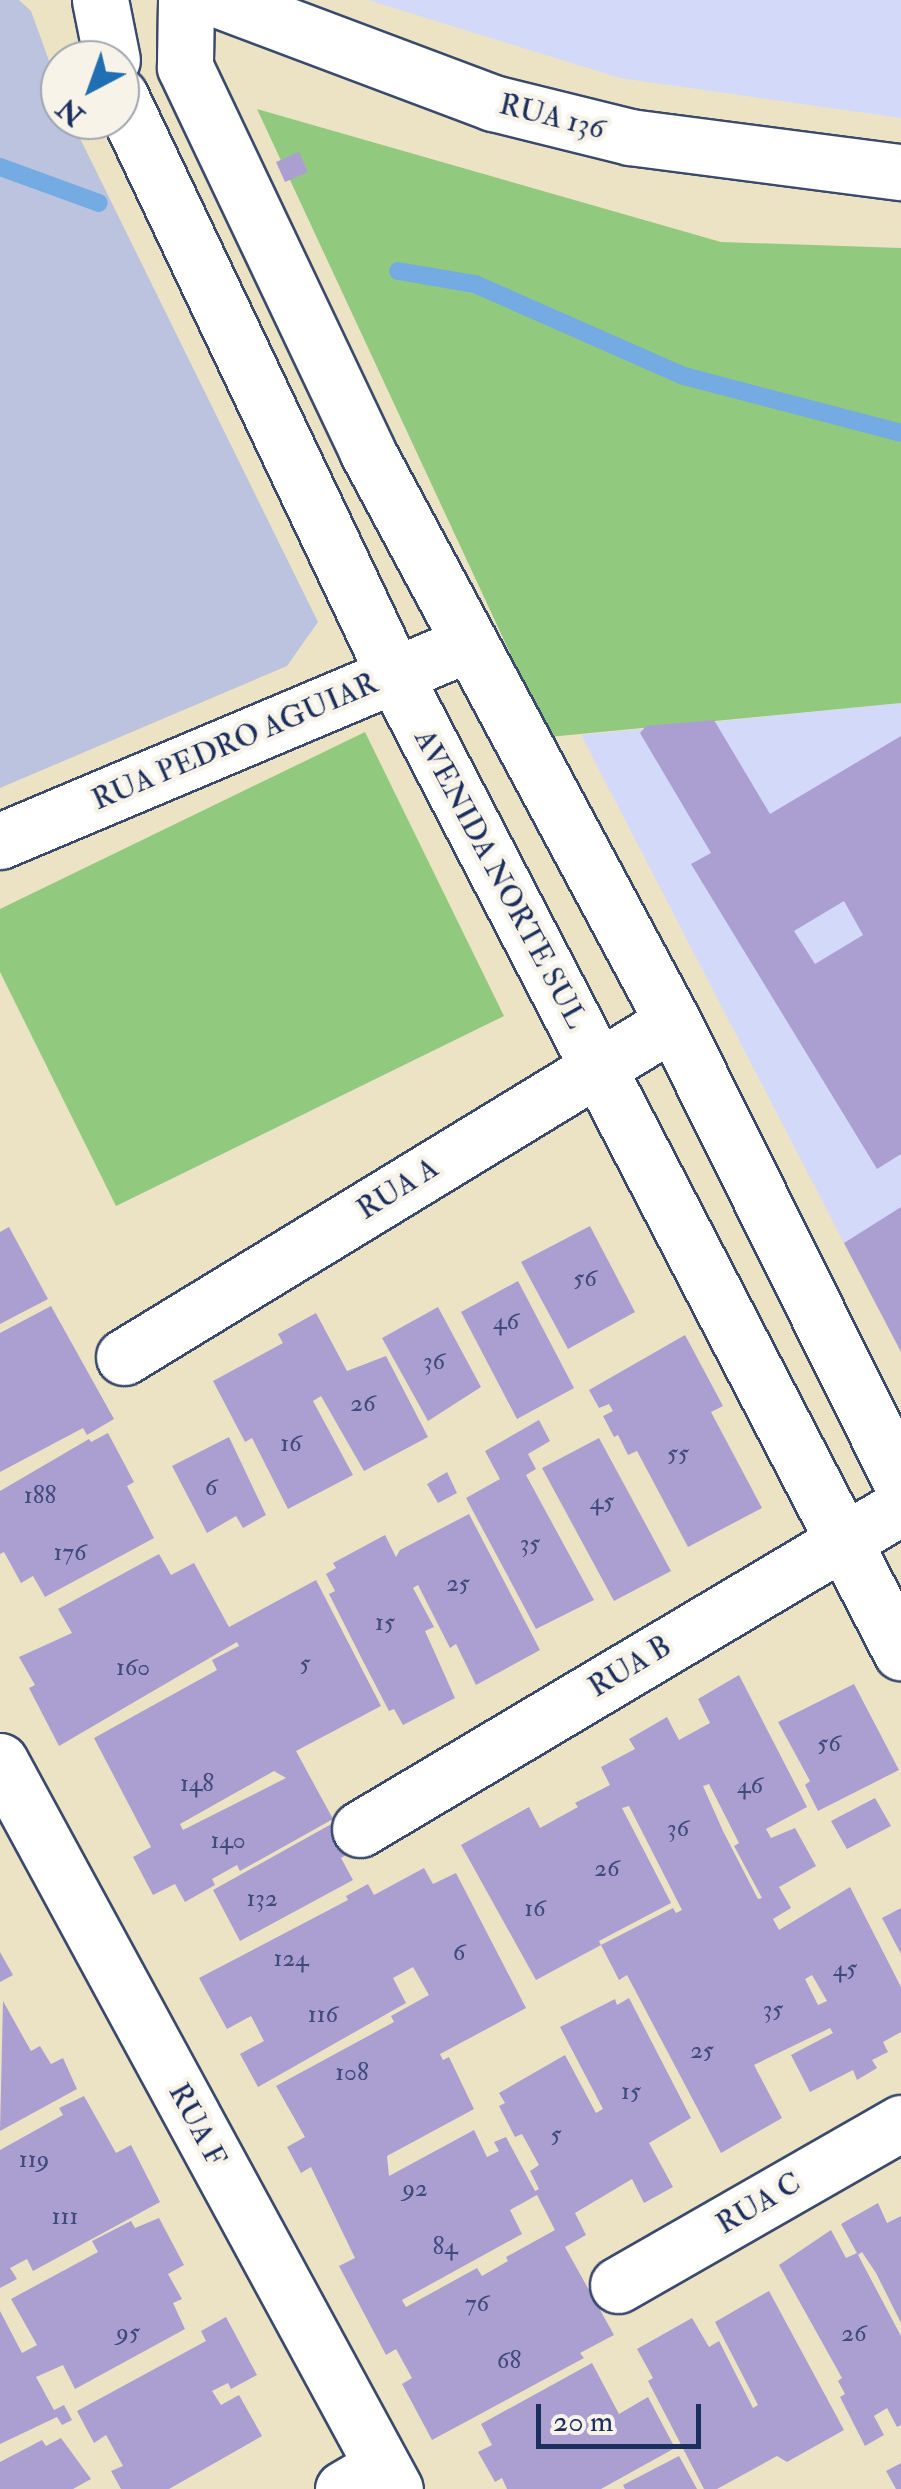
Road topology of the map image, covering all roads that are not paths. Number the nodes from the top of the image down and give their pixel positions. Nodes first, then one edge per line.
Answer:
1 (100, 0) edge
2 (186, 0) edge
3 (218, 0) edge
4 (108, 40) edge
5 (140, 138) edge
6 (901, 172) edge
7 (470, 643) junction
8 (394, 674) junction
9 (0, 841) edge
10 (673, 1022) junction
11 (598, 1066) junction
12 (124, 1357) dead end
13 (901, 1482) edge
14 (901, 1507) edge
15 (841, 1540) junction
16 (901, 1652) edge
17 (0, 1761) edge
18 (360, 1830) dead end
19 (901, 2124) edge
20 (618, 2284) dead end
21 (373, 2481) edge

1 - 4 street
2 - 7 street
3 - 6 street, RUA 136
5 - 8 street, AVENIDA NORTE SUL
7 - 8 street, RUA PEDRO AGUIAR
7 - 10 street
8 - 9 street, RUA PEDRO AGUIAR
8 - 11 street, AVENIDA NORTE SUL
10 - 11 street, RUA A
10 - 13 street
11 - 12 street, RUA A
11 - 15 street, AVENIDA NORTE SUL
14 - 15 street, RUA B
15 - 16 street, AVENIDA NORTE SUL
15 - 18 street, RUA B
17 - 21 street, RUA F
19 - 20 street, RUA C

